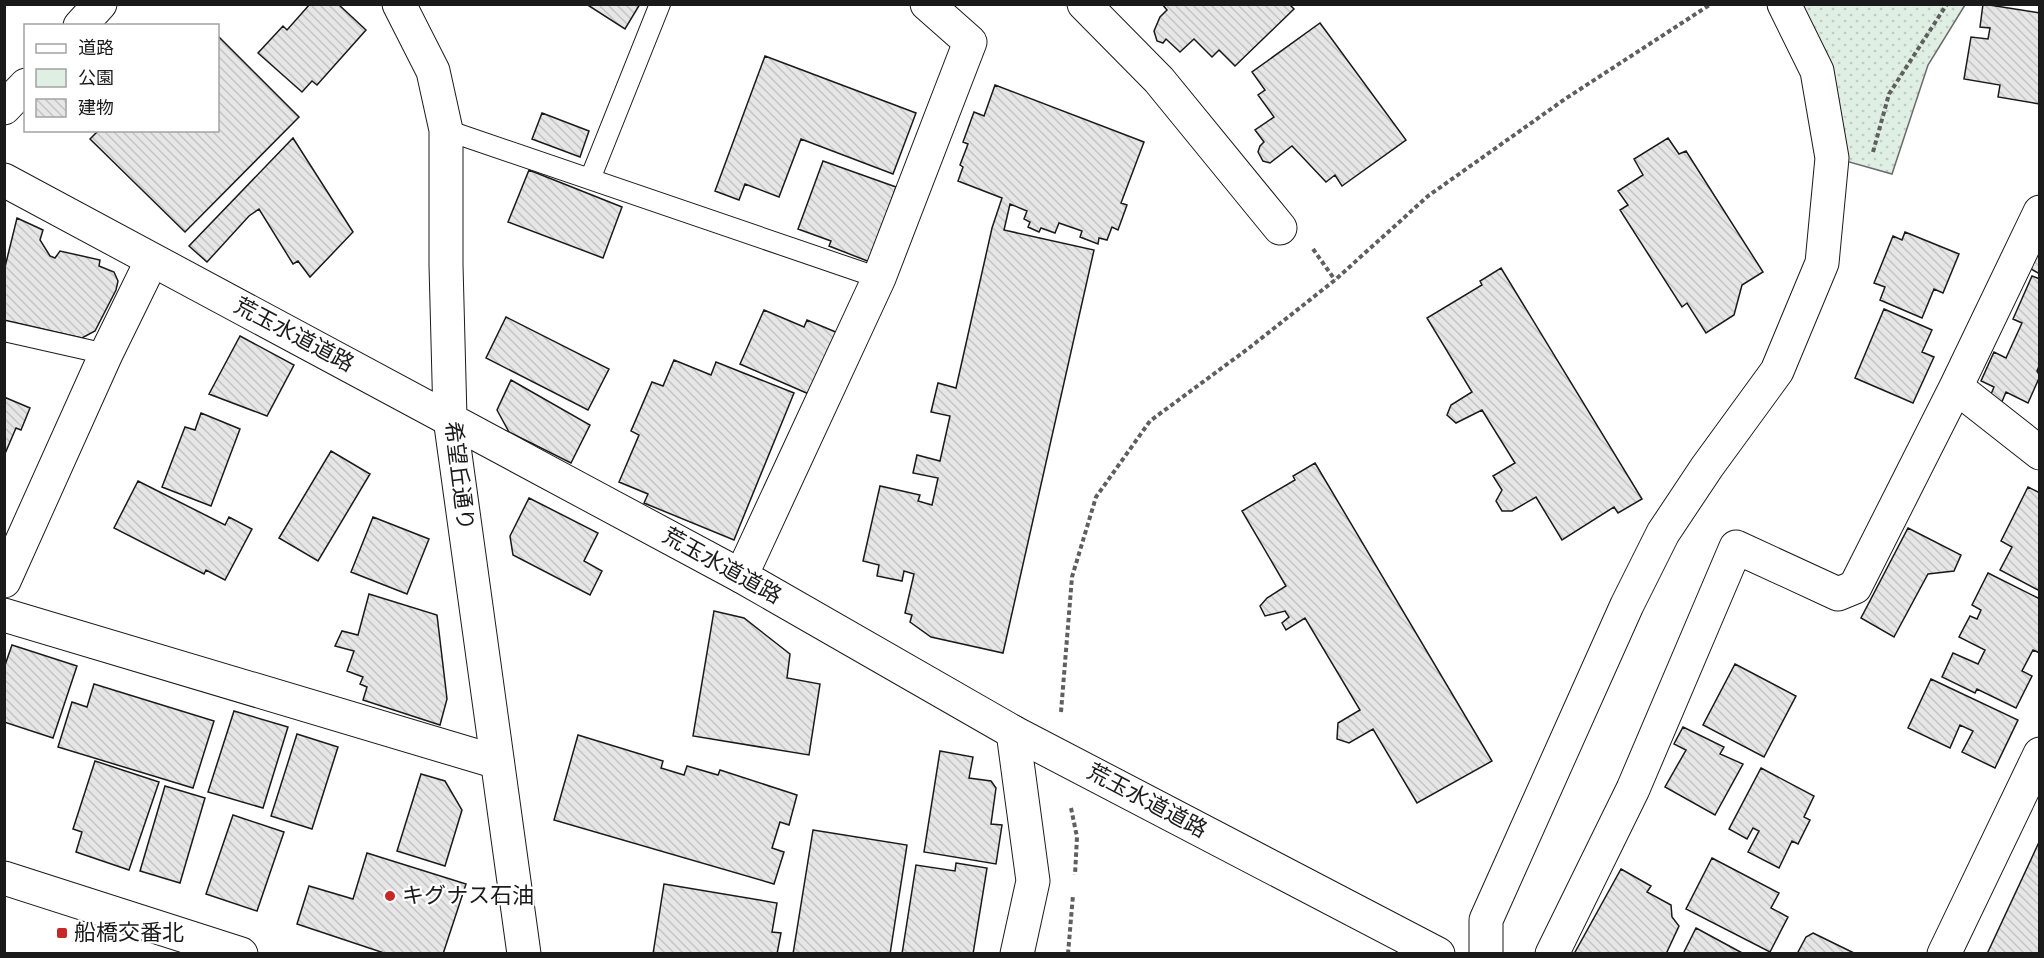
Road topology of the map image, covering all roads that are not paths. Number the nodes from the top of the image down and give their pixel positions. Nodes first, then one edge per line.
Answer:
1 (100, 4) edge
2 (399, 4) edge
3 (660, 4) edge
4 (927, 4) edge
5 (1084, 4) edge
6 (1784, 4) edge
7 (82, 24) edge
8 (24, 87) edge
9 (4, 108) edge
10 (446, 130) junction
11 (4, 180) edge
12 (590, 180) junction
13 (2040, 212) edge
14 (1280, 228) dead end
15 (152, 260) junction
16 (879, 278) junction
17 (4, 331) edge
18 (106, 354) junction
19 (1956, 387) junction
20 (450, 418) junction
21 (2040, 453) edge
22 (741, 576) junction
23 (4, 581) edge
24 (4, 615) edge
25 (1013, 732) junction
26 (2040, 754) edge
27 (497, 762) junction
28 (4, 878) edge
29 (241, 954) edge
30 (524, 954) edge
31 (1017, 954) edge
32 (1438, 954) edge
33 (1486, 954) edge
34 (1552, 954) edge
35 (1944, 954) edge

1 - 7 street
2 - 10 street, 希望丘通り
3 - 12 lane
4 - 16 street
5 - 14 street
6 - 33 street
8 - 9 street
10 - 12 lane
10 - 20 street, 希望丘通り
11 - 15 street, 荒玉水道道路
12 - 16 lane
13 - 19 street
15 - 18 street
15 - 20 street, 荒玉水道道路
16 - 22 street
17 - 18 lane
18 - 23 street
19 - 21 street
19 - 34 street
20 - 22 street, 荒玉水道道路
20 - 27 street, 希望丘通り
22 - 25 street, 荒玉水道道路
24 - 27 street
25 - 31 street
25 - 32 street, 荒玉水道道路
26 - 35 street
27 - 30 street, 希望丘通り
28 - 29 street

